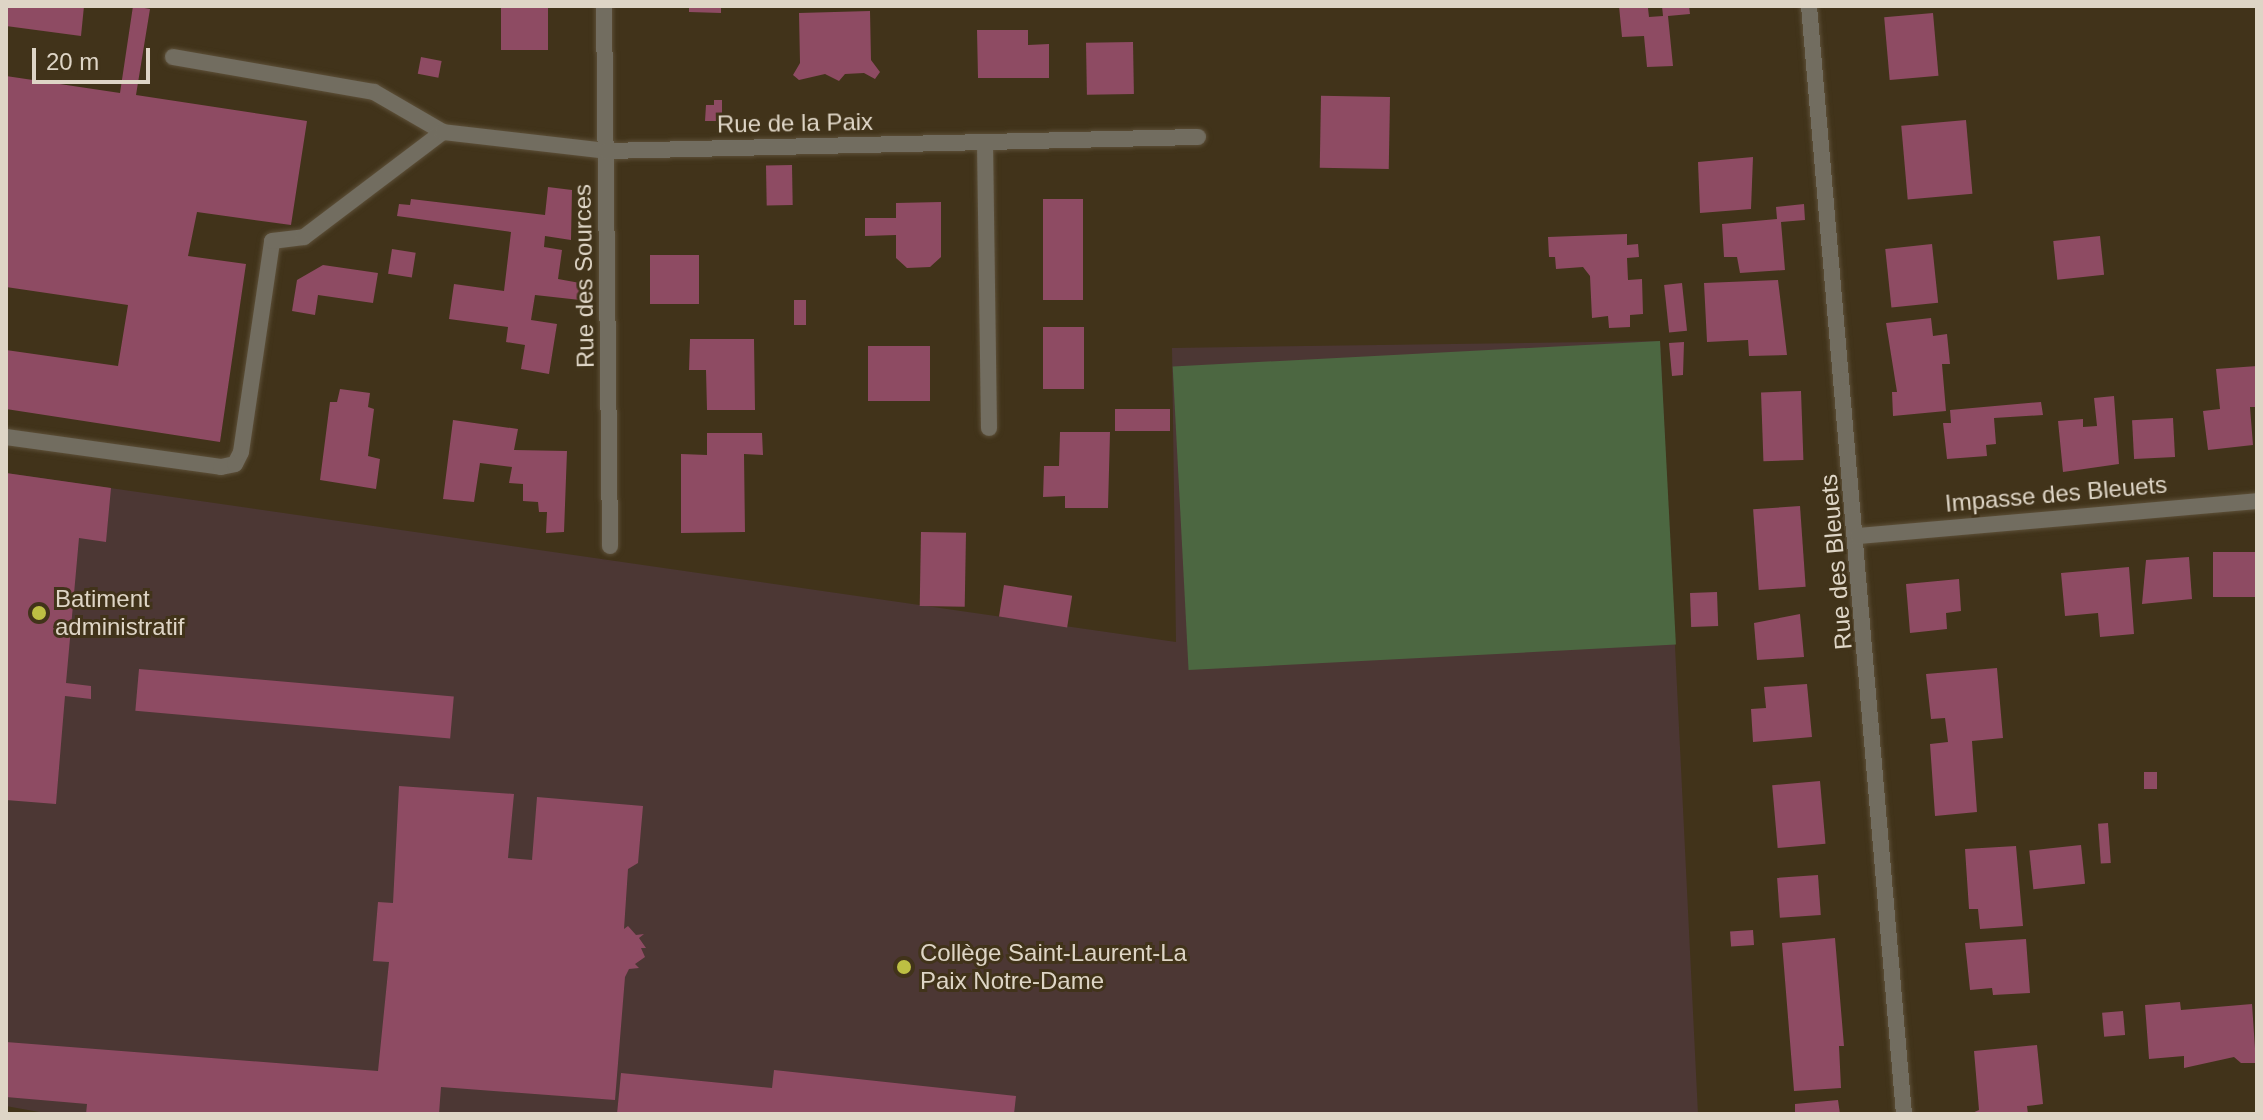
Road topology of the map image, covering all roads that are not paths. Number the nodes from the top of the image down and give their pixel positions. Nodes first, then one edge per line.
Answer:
1 (604, 6) edge
2 (1809, 6) edge
3 (173, 57) dead end
4 (443, 132) junction
5 (1198, 137) dead end
6 (985, 142) junction
7 (607, 151) junction
8 (989, 428) dead end
9 (6, 437) edge
10 (2257, 501) edge
11 (1858, 536) junction
12 (610, 546) dead end
13 (1904, 1114) edge

1 - 7 street, Rue des Sources
2 - 11 street, Rue des Bleuets
3 - 4 street
4 - 7 street, Rue de la Paix
4 - 9 street
5 - 6 street, Rue de la Paix
6 - 7 street, Rue de la Paix
6 - 8 street
7 - 12 street, Rue des Sources
10 - 11 street, Impasse des Bleuets
11 - 13 street, Rue des Bleuets

